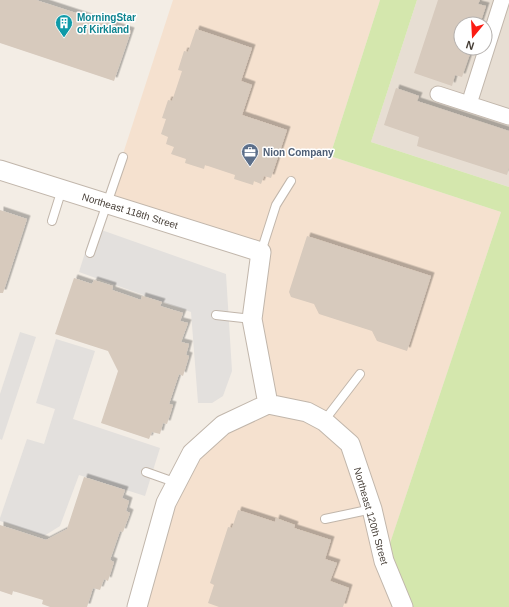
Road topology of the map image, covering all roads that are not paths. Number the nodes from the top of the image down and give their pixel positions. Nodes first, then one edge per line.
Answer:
1 (502, 0) edge
2 (438, 94) dead end
3 (469, 104) junction
4 (509, 117) edge
5 (123, 157) dead end
6 (0, 170) edge
7 (291, 181) dead end
8 (62, 189) junction
9 (107, 203) junction
10 (52, 221) dead end
11 (261, 252) junction
12 (90, 253) dead end
13 (216, 315) dead end
14 (252, 319) junction
15 (360, 374) dead end
16 (268, 404) junction
17 (324, 421) junction
18 (146, 472) dead end
19 (177, 483) junction
20 (372, 509) junction
21 (325, 519) dead end
22 (137, 607) edge
23 (403, 607) edge

1 - 3 street
2 - 3 street
3 - 4 street
5 - 9 lane
6 - 8 street, Northeast 118th Street
7 - 11 lane
8 - 9 street, Northeast 118th Street
8 - 10 lane
9 - 11 street, Northeast 118th Street
9 - 12 lane
11 - 14 street
13 - 14 lane
14 - 16 street
15 - 17 lane
16 - 17 street, Northeast 120th Street
16 - 19 street
17 - 20 street, Northeast 120th Street
18 - 19 lane
19 - 22 street
20 - 21 lane
20 - 23 street, Northeast 120th Street

